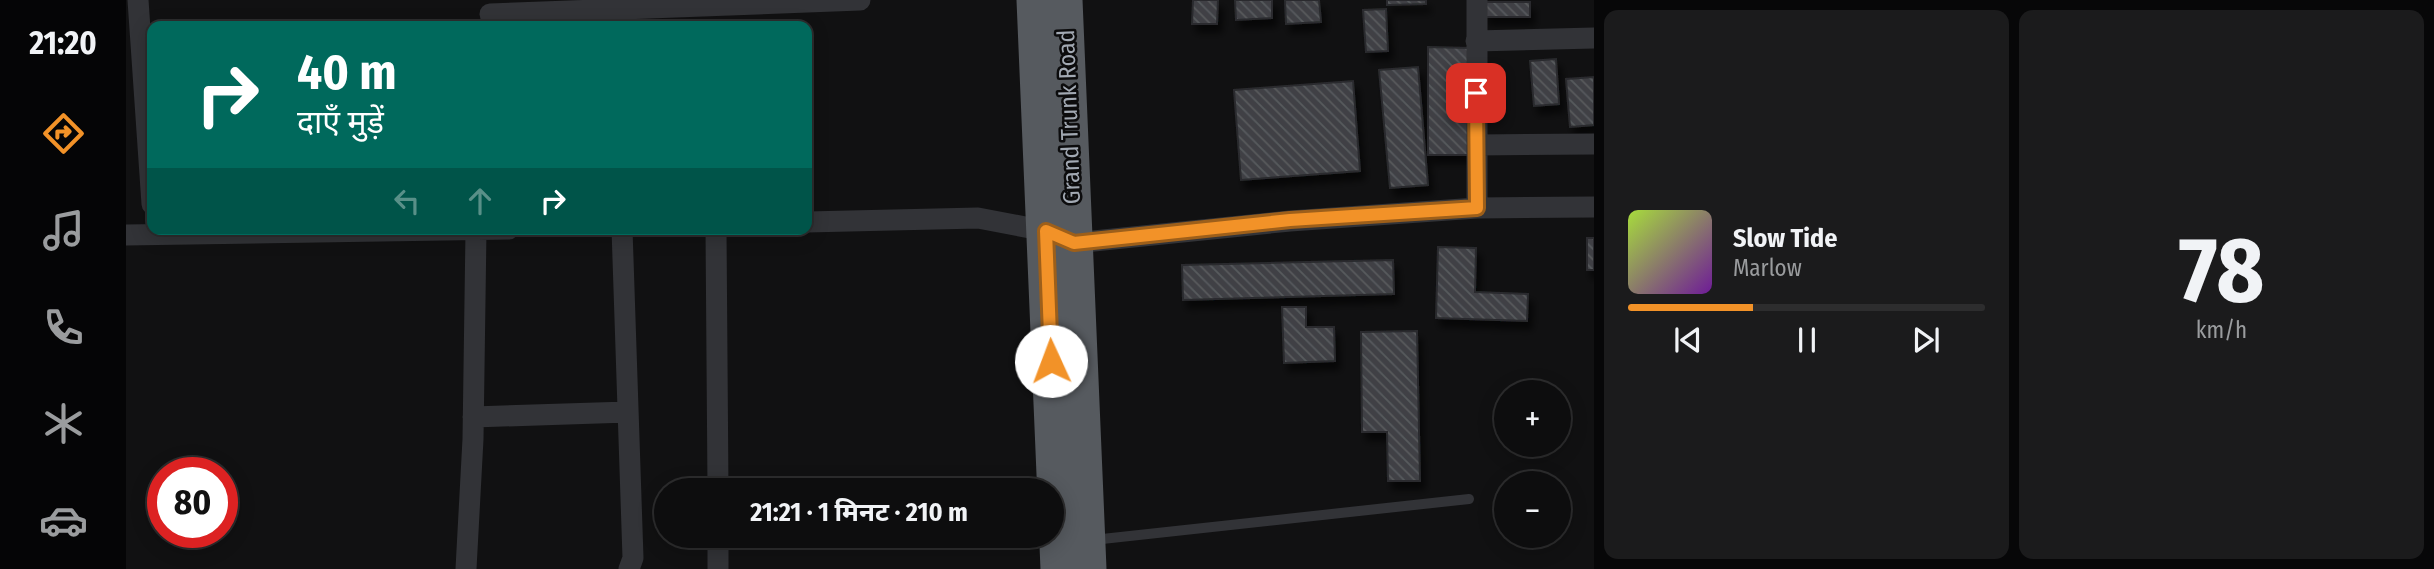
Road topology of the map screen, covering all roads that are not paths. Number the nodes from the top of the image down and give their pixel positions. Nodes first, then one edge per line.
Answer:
1 (138, 0) edge
2 (860, 0) edge
3 (1035, 0) edge
4 (1064, 0) edge
5 (1477, 0) edge
6 (490, 15) dead end
7 (133, 34) edge
8 (1594, 38) edge
9 (1476, 41) junction
10 (1594, 144) edge
11 (1477, 145) junction
12 (147, 159) edge
13 (1594, 207) edge
14 (1477, 208) junction
15 (812, 222) edge
16 (147, 233) edge
17 (126, 235) edge
18 (476, 235) edge
19 (622, 235) edge
20 (716, 235) edge
21 (1060, 237) junction
22 (628, 412) junction
23 (473, 417) junction
24 (718, 478) edge
25 (1469, 499) dead end
26 (718, 548) edge
27 (1088, 555) edge
28 (466, 569) edge
29 (629, 569) edge
30 (718, 569) edge
31 (1059, 569) edge

1 - 7 street
2 - 6 street
3 - 21 highway, Grand Trunk Road
4 - 21 highway, Grand Trunk Road
5 - 9 street
7 - 12 street
8 - 9 street
9 - 11 street
10 - 11 street
11 - 14 street
13 - 14 street
14 - 21 street
15 - 21 street
16 - 17 street
18 - 23 street
19 - 22 street
20 - 24 street
21 - 27 highway, Grand Trunk Road
21 - 31 highway, Grand Trunk Road
22 - 23 street
22 - 29 street
23 - 28 street
25 - 27 lane
26 - 30 street

